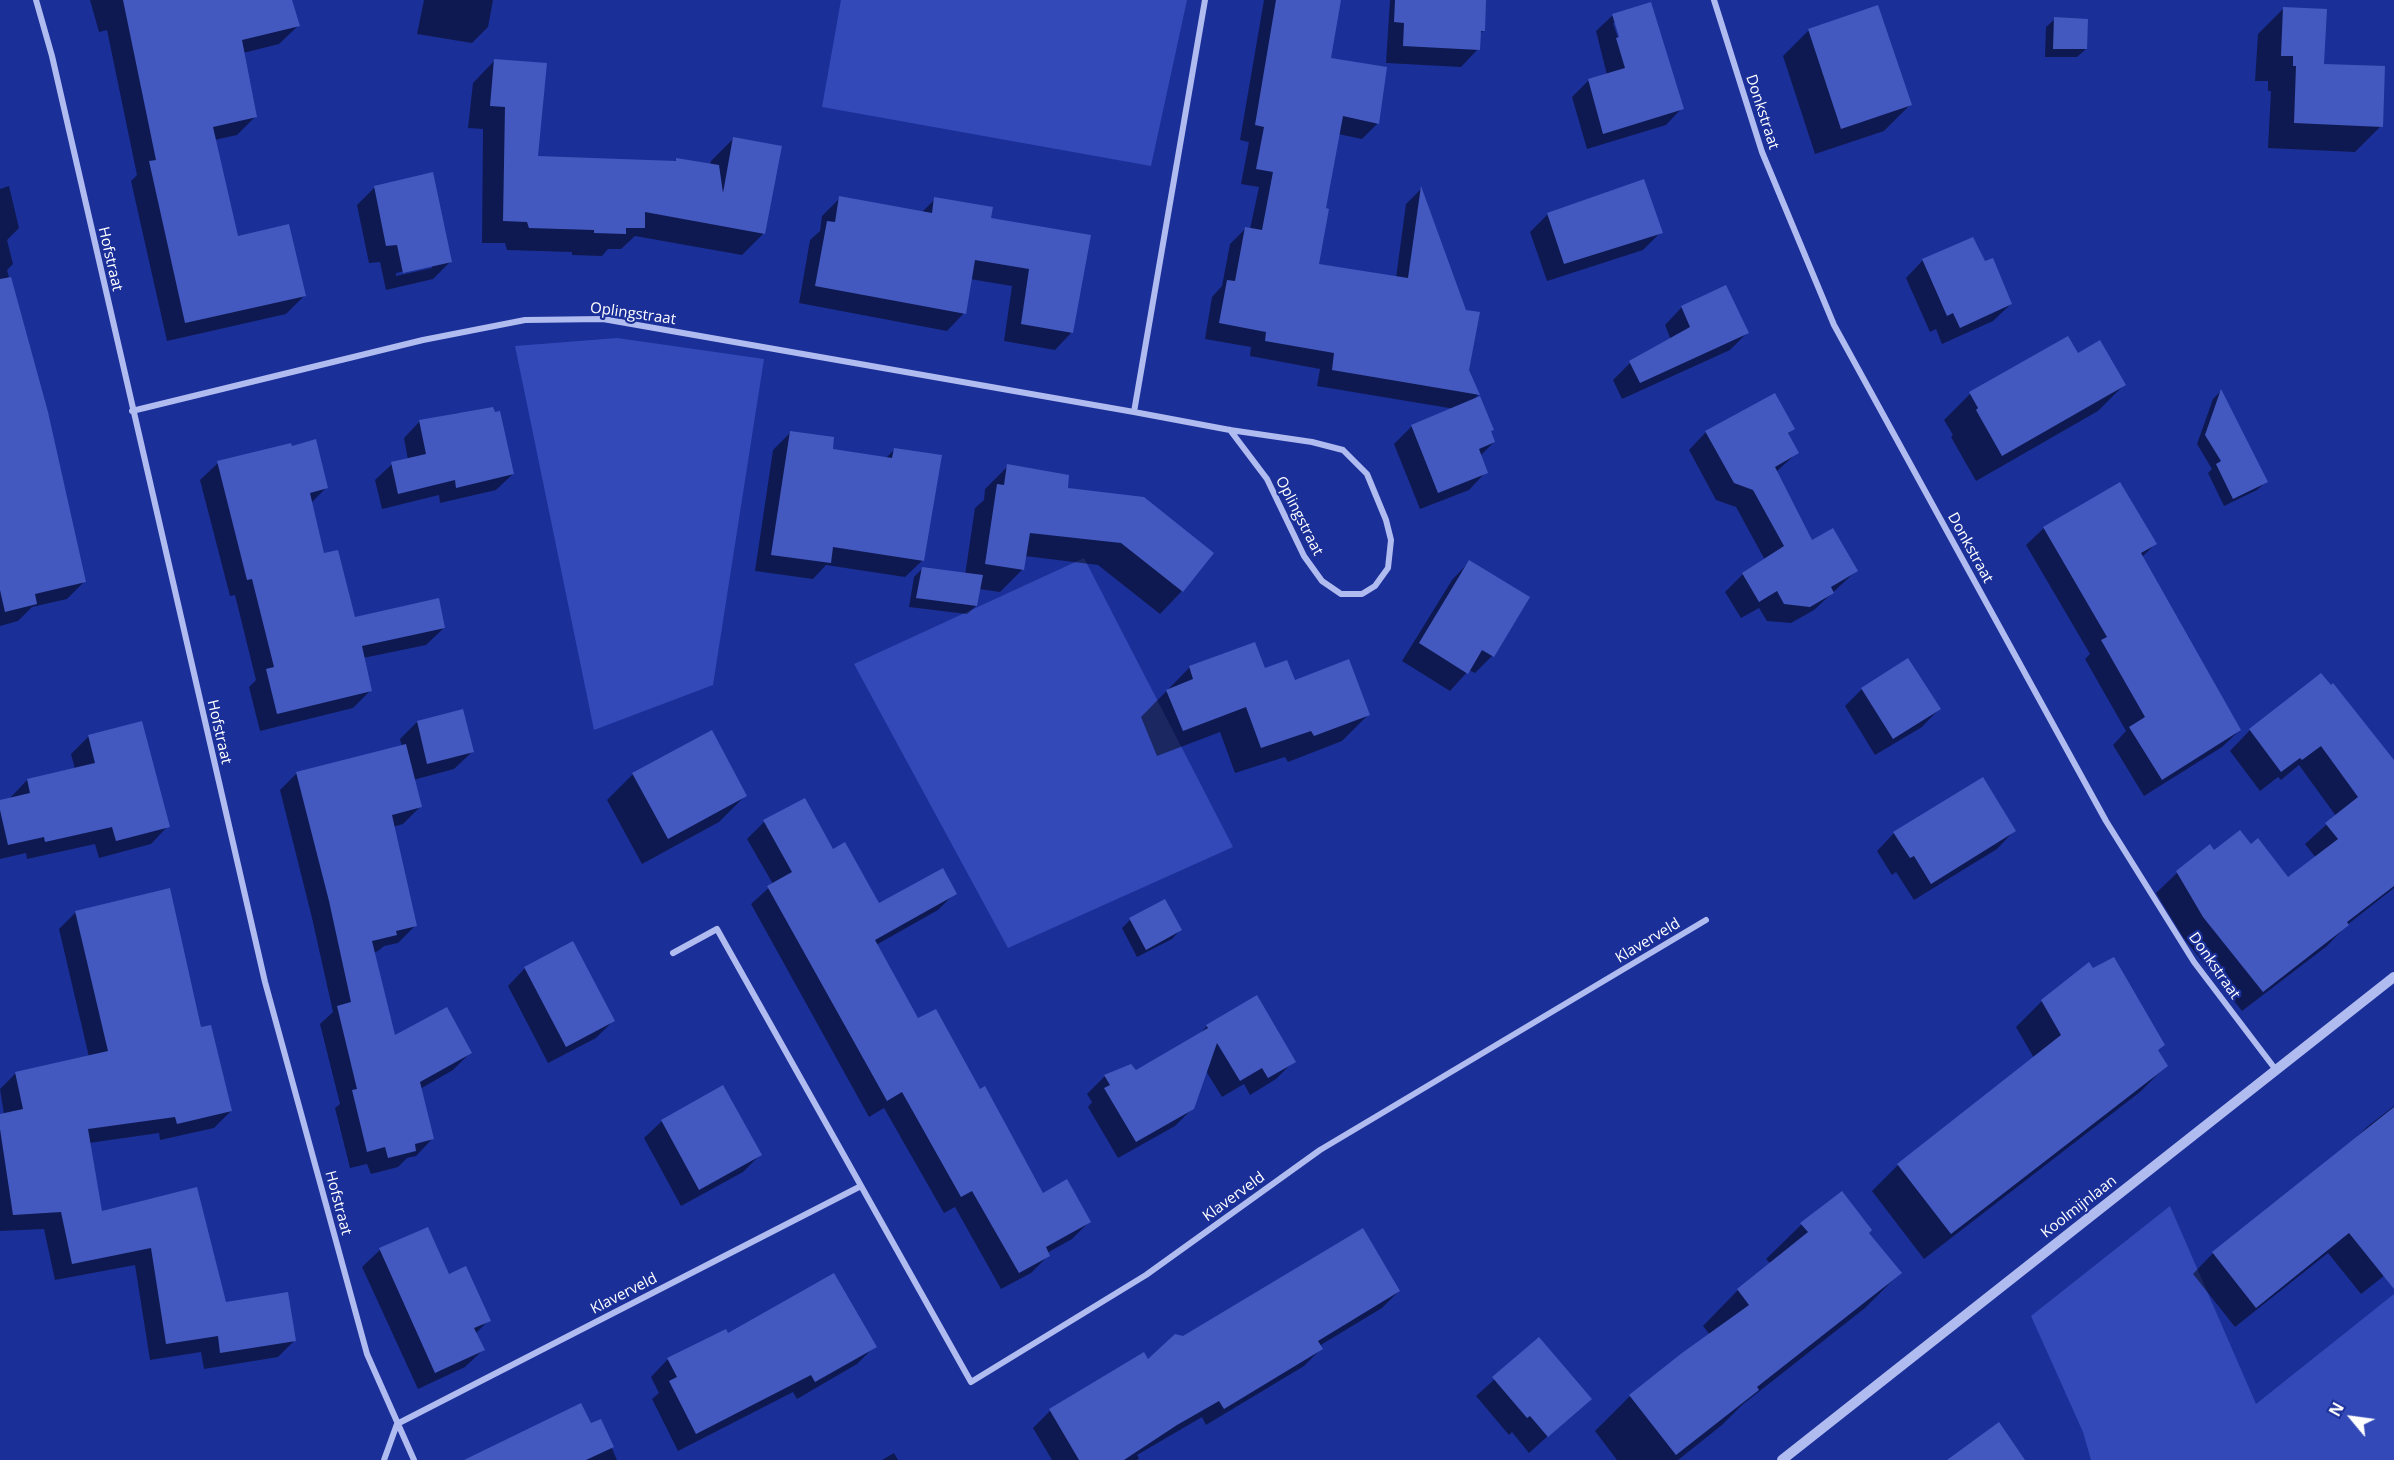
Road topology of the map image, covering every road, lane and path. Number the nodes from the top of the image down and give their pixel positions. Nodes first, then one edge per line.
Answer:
1 (36, 0) edge
2 (1205, 0) edge
3 (1714, 0) edge
4 (132, 411) junction
5 (1134, 412) junction
6 (1230, 430) junction
7 (1706, 920) dead end
8 (673, 953) dead end
9 (2394, 977) edge
10 (2276, 1070) junction
11 (861, 1186) junction
12 (397, 1424) junction
13 (384, 1460) edge
14 (414, 1460) edge
15 (1782, 1460) edge

1 - 4 street, Hofstraat
2 - 5 street
3 - 10 street, Donkstraat
4 - 5 street, Oplingstraat
4 - 12 street, Hofstraat
5 - 6 street, Oplingstraat
6 - 6 street, Oplingstraat
7 - 11 street, Klaverveld
8 - 11 street, Klaverveld
9 - 10 street, Koolmijnlaan
10 - 15 street, Koolmijnlaan
11 - 12 street, Klaverveld
12 - 13 street
12 - 14 street, Hofstraat

